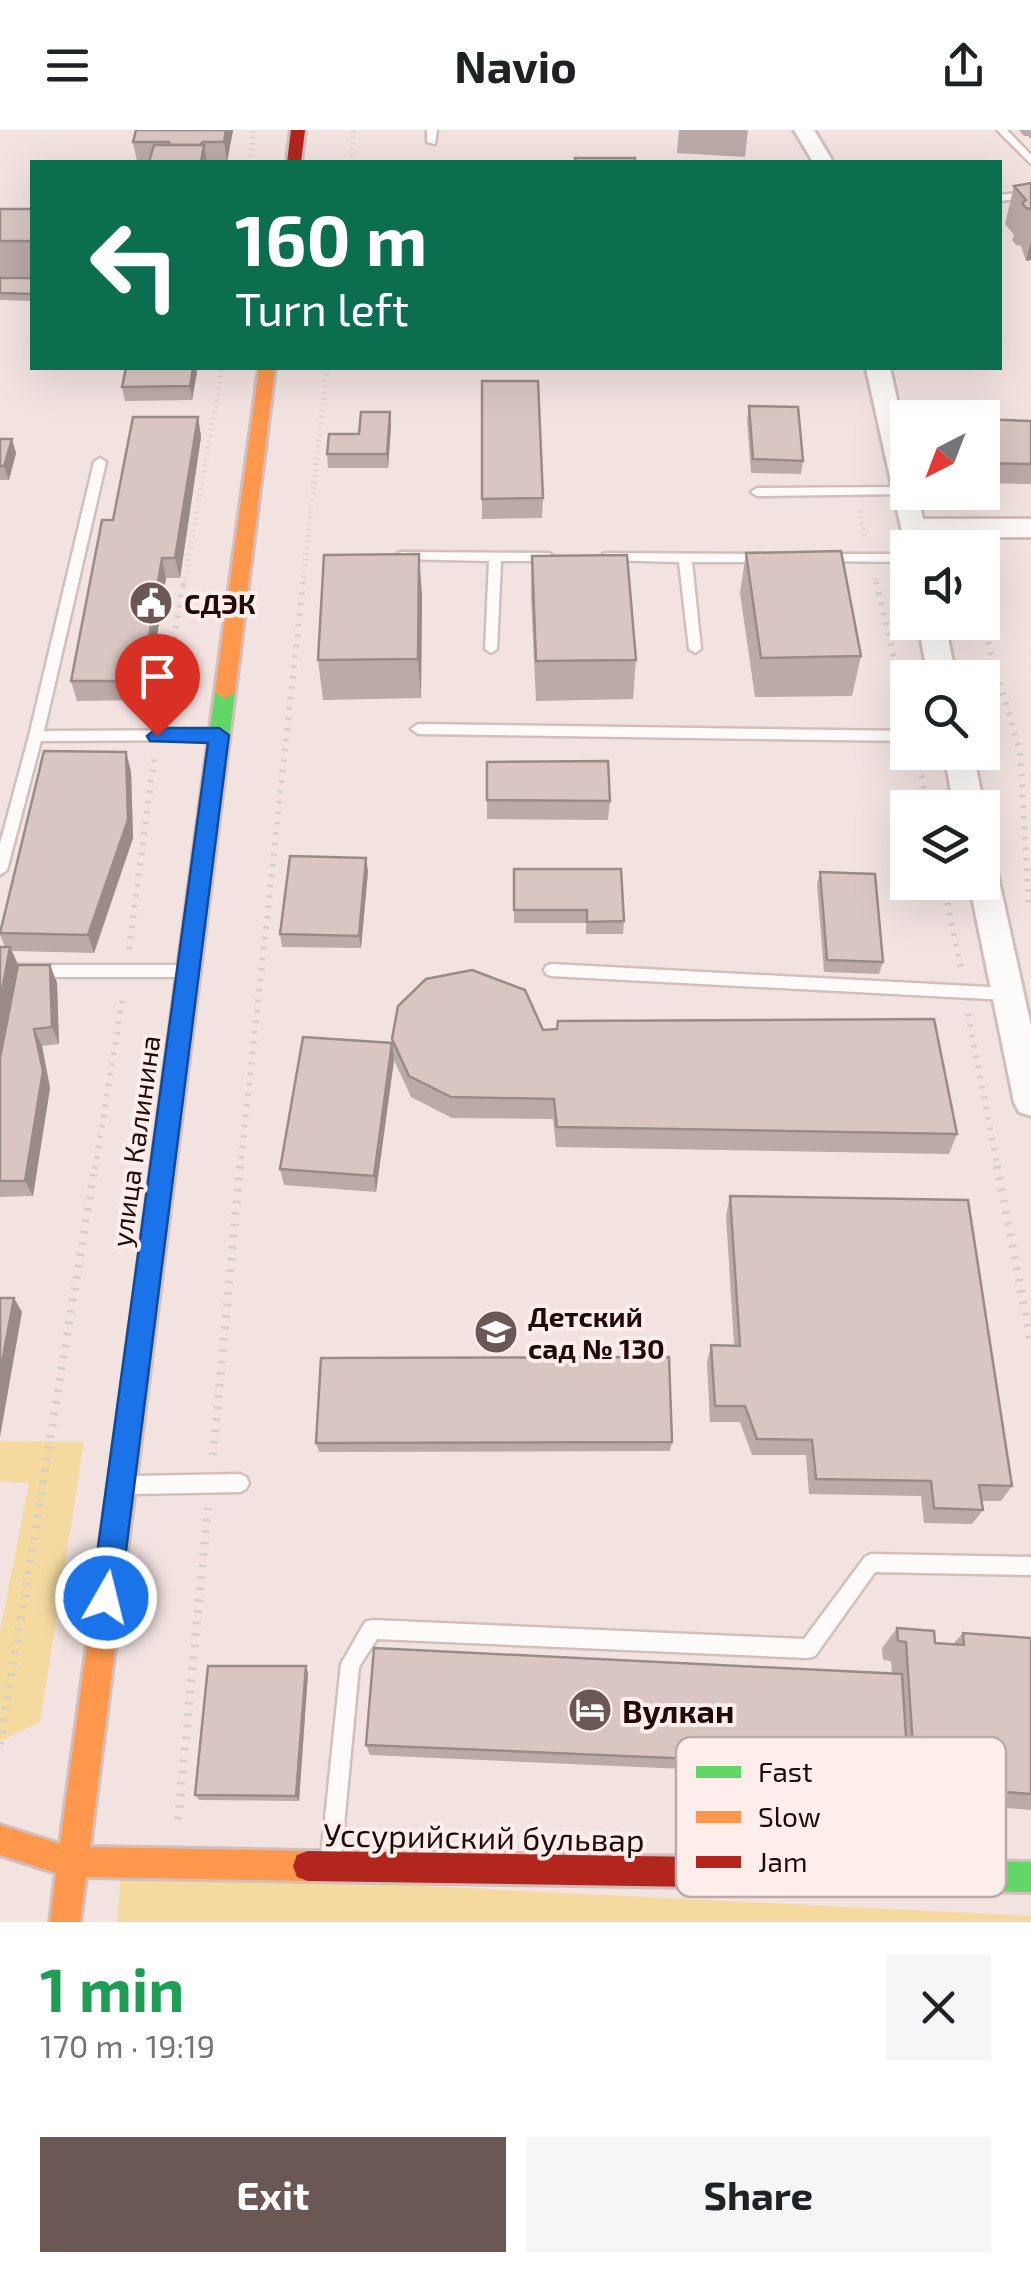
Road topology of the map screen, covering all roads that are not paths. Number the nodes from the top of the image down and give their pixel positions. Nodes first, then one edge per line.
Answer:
1 (298, 130) edge
2 (432, 130) edge
3 (804, 130) edge
4 (1002, 130) edge
5 (432, 142) dead end
6 (294, 160) edge
7 (822, 160) edge
8 (1031, 160) edge
9 (1031, 194) edge
10 (1002, 198) edge
11 (267, 370) edge
12 (878, 370) edge
13 (890, 425) edge
14 (100, 462) dead end
15 (890, 491) edge
16 (756, 492) dead end
17 (1031, 528) edge
18 (1000, 531) edge
19 (389, 556) edge
20 (494, 556) junction
21 (570, 557) edge
22 (590, 557) edge
23 (684, 557) junction
24 (777, 558) edge
25 (814, 558) edge
26 (890, 558) edge
27 (491, 650) dead end
28 (696, 650) dead end
29 (418, 730) dead end
30 (219, 735) junction
31 (36, 736) junction
32 (890, 736) edge
33 (0, 870) edge
34 (988, 900) edge
35 (550, 970) dead end
36 (188, 971) junction
37 (0, 972) edge
38 (1008, 994) junction
39 (1031, 1102) edge
40 (240, 1483) dead end
41 (120, 1485) junction
42 (1031, 1566) edge
43 (0, 1840) edge
44 (71, 1862) junction
45 (331, 1866) junction
46 (676, 1872) edge
47 (1006, 1878) edge
48 (1031, 1878) edge
49 (66, 1922) edge

1 - 6 main road
2 - 5 lane
3 - 7 street
4 - 8 lane
9 - 10 lane
11 - 30 main road, улица Калинина
12 - 13 street
14 - 31 lane
15 - 16 lane
17 - 18 street
19 - 20 lane
20 - 21 lane
20 - 27 lane
22 - 23 lane
23 - 24 lane
23 - 28 lane
25 - 26 lane
29 - 32 lane
30 - 31 lane
30 - 36 main road, улица Калинина
31 - 33 lane
34 - 38 street
35 - 38 lane
36 - 37 lane
36 - 41 main road, улица Калинина
38 - 39 street
40 - 41 lane
41 - 44 main road, улица Калинина
42 - 45 lane
43 - 44 main road, Уссурийский бульвар
44 - 45 main road, Уссурийский бульвар
44 - 49 main road, улица Калинина
45 - 46 main road, Уссурийский бульвар
47 - 48 main road, Уссурийский бульвар

